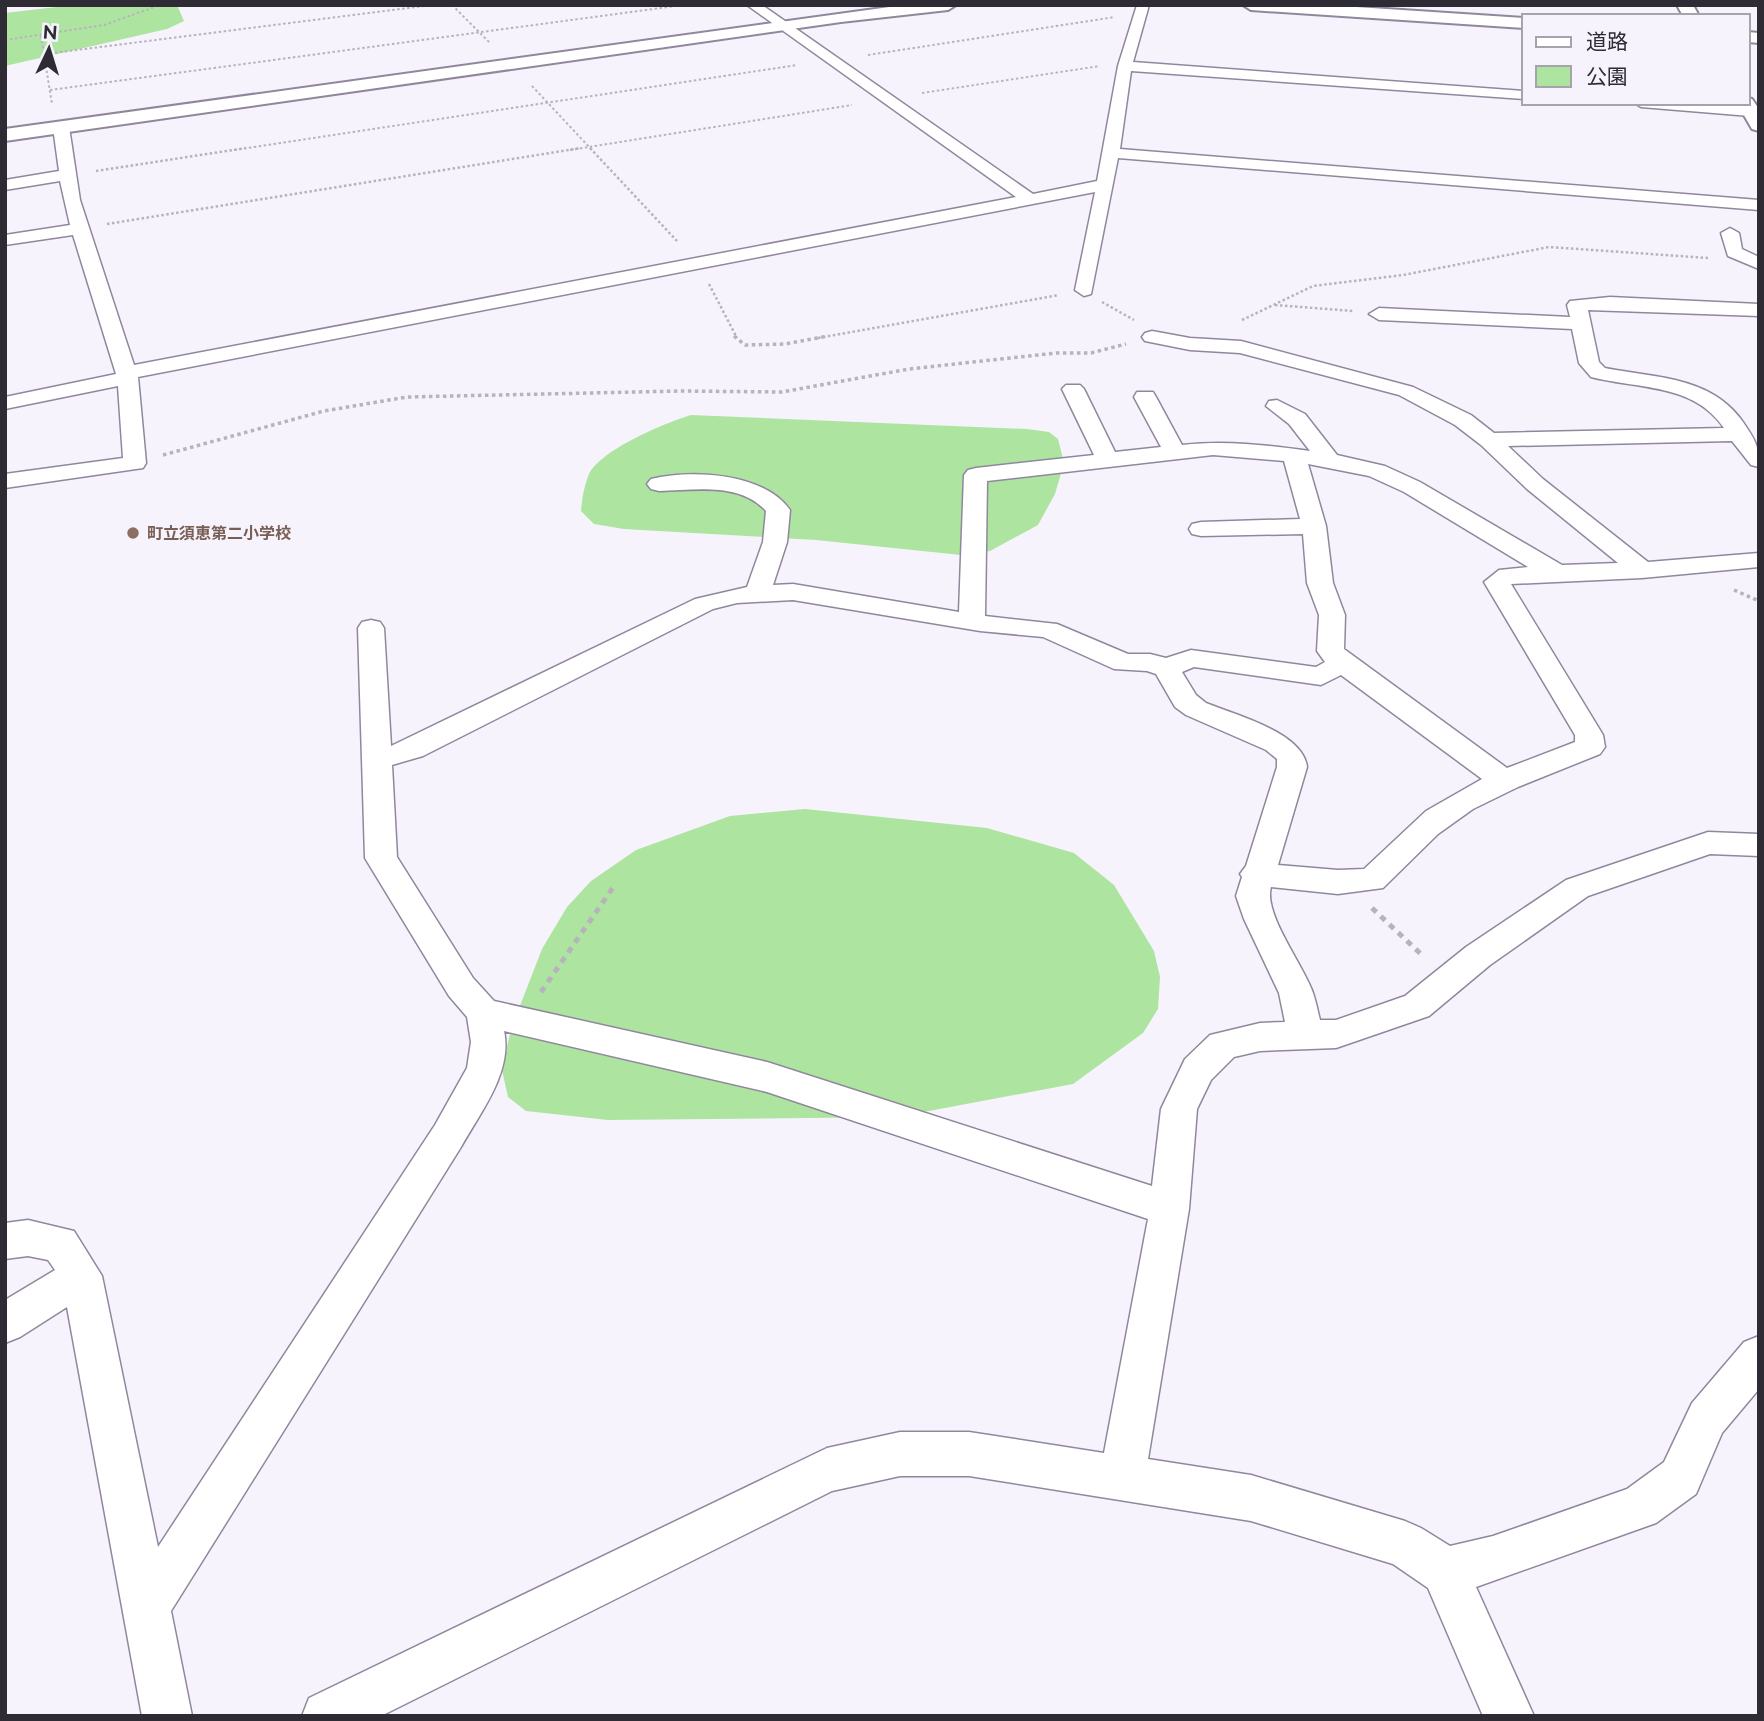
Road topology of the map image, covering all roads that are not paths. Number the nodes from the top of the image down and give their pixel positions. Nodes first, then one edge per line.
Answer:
1 (753, 5) edge
2 (948, 5) edge
3 (1251, 5) edge
4 (1141, 9) edge
5 (1522, 23) edge
6 (784, 26) junction
7 (1125, 66) junction
8 (1522, 95) edge
9 (1663, 105) edge
10 (1751, 113) edge
11 (61, 127) junction
12 (5, 135) edge
13 (1111, 153) junction
14 (68, 175) junction
15 (5, 185) edge
16 (1104, 185) junction
17 (1030, 199) junction
18 (1759, 205) edge
19 (82, 228) junction
20 (1730, 233) dead end
21 (5, 240) edge
22 (1755, 263) edge
23 (1084, 290) road end
24 (1759, 310) edge
25 (1379, 314) dead end
26 (1581, 323) junction
27 (1152, 337) road end
28 (127, 376) junction
29 (1073, 389) dead end
30 (1145, 397) dead end
31 (5, 403) edge
32 (1277, 406) dead end
33 (1737, 433) junction
34 (1489, 440) junction
35 (1175, 453) junction
36 (1294, 456) junction
37 (1108, 460) junction
38 (1329, 460) junction
39 (1759, 460) edge
40 (5, 481) edge
41 (659, 484) dead end
42 (1314, 526) junction
43 (1201, 529) dead end
44 (1759, 560) edge
45 (1643, 570) junction
46 (1560, 575) junction
47 (757, 593) junction
48 (972, 621) junction
49 (371, 628) dead end
50 (1342, 663) junction
51 (1166, 668) junction
52 (376, 760) junction
53 (1506, 782) junction
54 (1759, 845) edge
55 (1256, 874) junction
56 (502, 1016) junction
57 (1306, 1035) junction
58 (1169, 1209) junction
59 (5, 1241) edge
60 (82, 1276) junction
61 (5, 1323) edge
62 (1759, 1356) edge
63 (1122, 1478) junction
64 (1445, 1572) junction
65 (148, 1604) junction
66 (167, 1716) edge
67 (327, 1716) edge
68 (1509, 1716) edge

1 - 6 street
2 - 6 street
3 - 5 street
4 - 7 street
6 - 11 street
6 - 17 street
7 - 8 street
7 - 13 street
9 - 10 street
11 - 12 street
11 - 14 street
13 - 16 street
13 - 18 street
14 - 15 street
14 - 19 street
16 - 17 street
16 - 23 street
17 - 28 street
19 - 21 street
19 - 28 street
20 - 22 street
24 - 26 street
25 - 26 street
26 - 33 street
27 - 34 street
28 - 31 street
28 - 40 street
29 - 37 street
30 - 35 street
32 - 38 street
33 - 34 street
33 - 39 street
34 - 45 street
35 - 36 street
35 - 37 street
36 - 38 street
36 - 42 street
37 - 48 street
38 - 46 street
41 - 47 street
42 - 43 street
42 - 50 street
44 - 45 street
45 - 46 street
46 - 53 street
47 - 48 street
47 - 52 street
48 - 51 street
49 - 52 street
50 - 51 street
50 - 53 street
51 - 55 street
52 - 56 street
53 - 55 street
54 - 57 street
55 - 57 street
56 - 58 street
56 - 65 street
57 - 58 street
58 - 63 street
59 - 60 street
60 - 61 street
60 - 65 street
62 - 64 street
63 - 64 street
63 - 67 street
64 - 68 street
65 - 66 street

